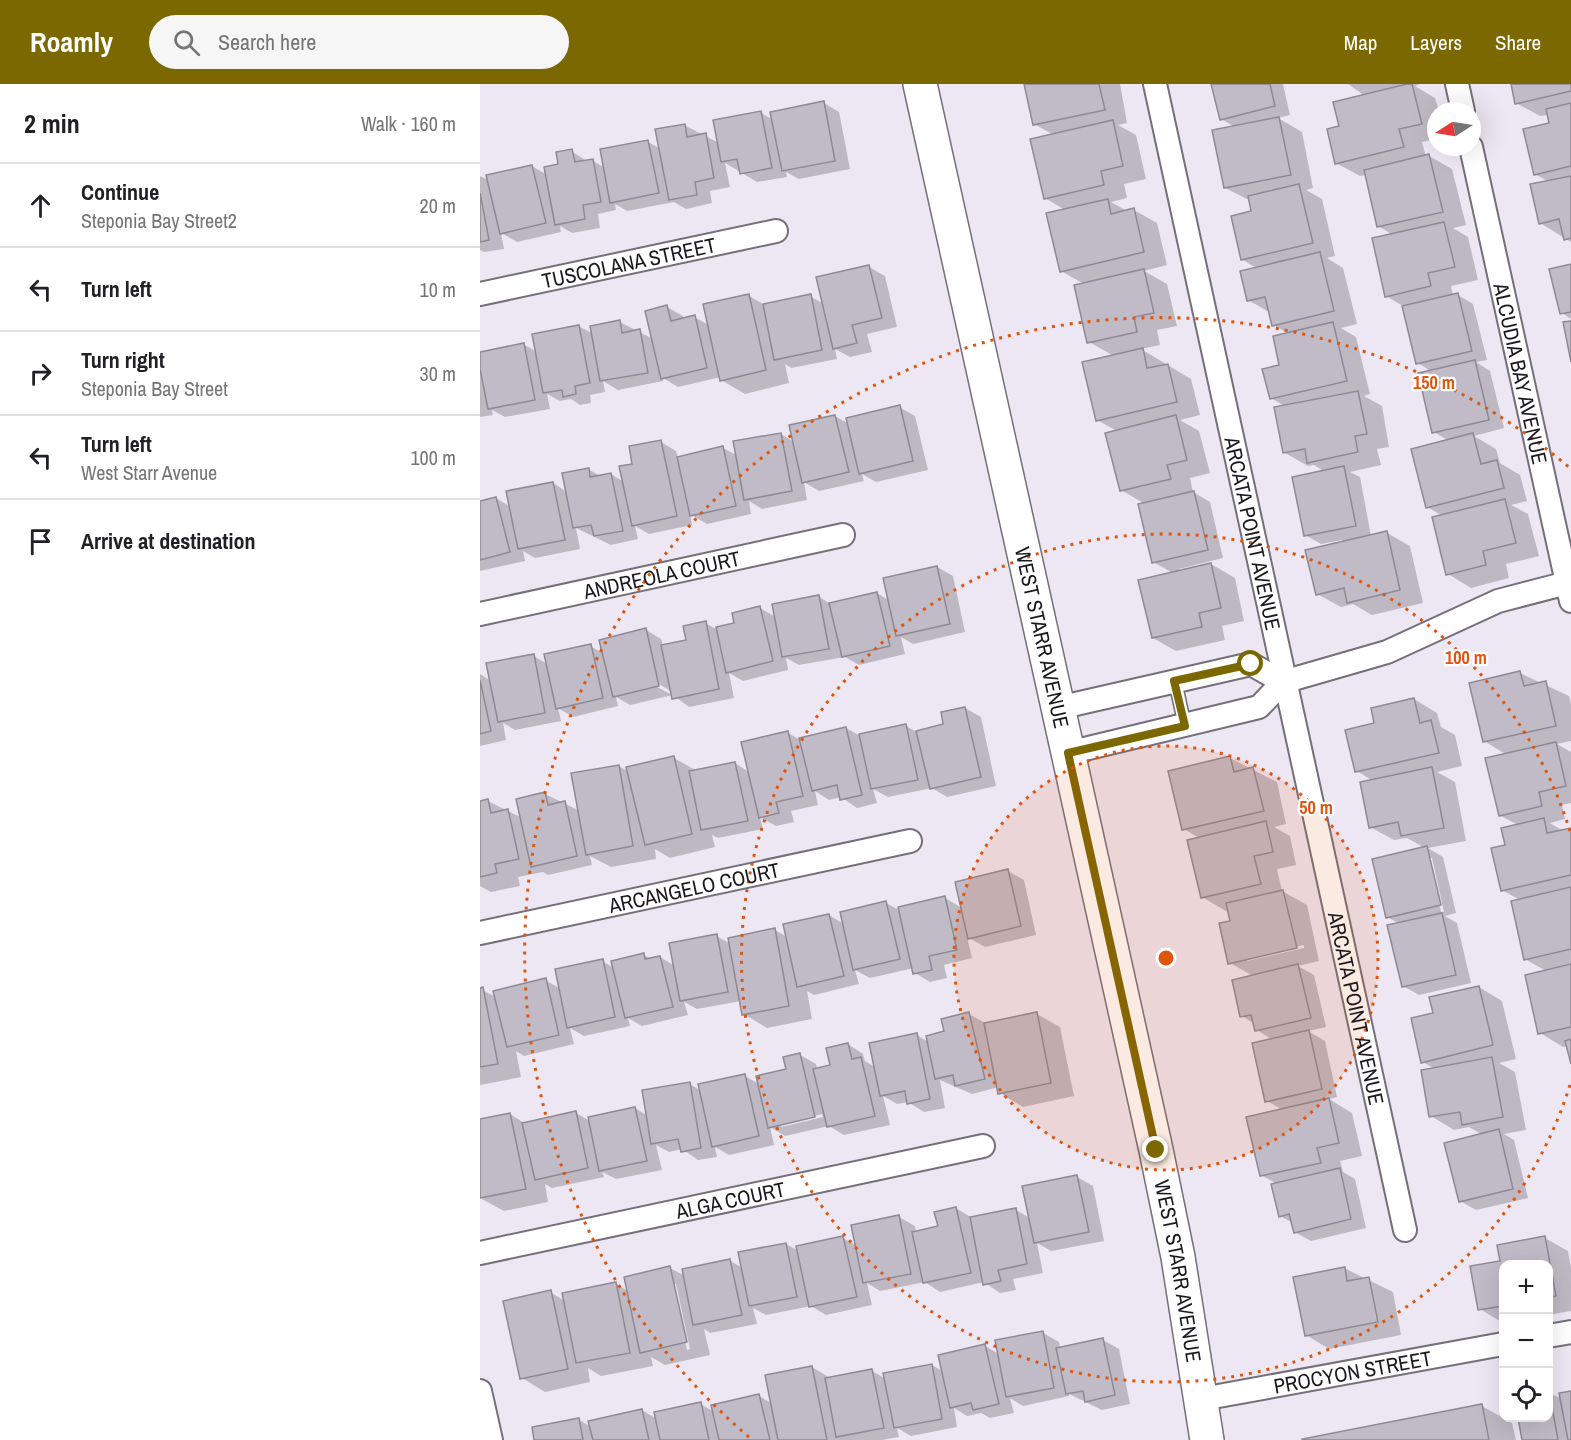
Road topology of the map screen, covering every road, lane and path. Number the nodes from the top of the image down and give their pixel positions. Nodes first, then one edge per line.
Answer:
1 (920, 84) edge
2 (1155, 84) edge
3 (1457, 84) edge
4 (1461, 102) edge
5 (1473, 156) edge
6 (776, 231) dead end
7 (480, 294) edge
8 (843, 535) dead end
9 (1570, 588) edge
10 (480, 614) edge
11 (1174, 681) junction
12 (1283, 682) junction
13 (1058, 708) junction
14 (1185, 726) junction
15 (1068, 753) junction
16 (910, 841) dead end
17 (480, 933) edge
18 (983, 1146) dead end
19 (1405, 1230) dead end
20 (480, 1253) edge
21 (1571, 1332) edge
22 (1553, 1335) edge
23 (1499, 1345) edge
24 (480, 1391) edge
25 (1202, 1399) junction
26 (491, 1440) edge
27 (1207, 1440) edge

1 - 13 main road, WEST STARR AVENUE
2 - 12 street, ARCATA POINT AVENUE
3 - 4 street
5 - 9 street, ALCUDIA BAY AVENUE
6 - 7 street, TUSCOLANA STREET
8 - 10 street, ANDREOLA COURT
9 - 12 street
11 - 12 street
11 - 13 street
11 - 14 lane
12 - 14 street
12 - 19 street, ARCATA POINT AVENUE
13 - 15 main road, WEST STARR AVENUE
14 - 15 street
15 - 25 main road, WEST STARR AVENUE
16 - 17 street, ARCANGELO COURT
18 - 20 street, ALGA COURT
21 - 22 street
23 - 25 street, PROCYON STREET
24 - 26 street
25 - 27 main road, WEST STARR AVENUE

